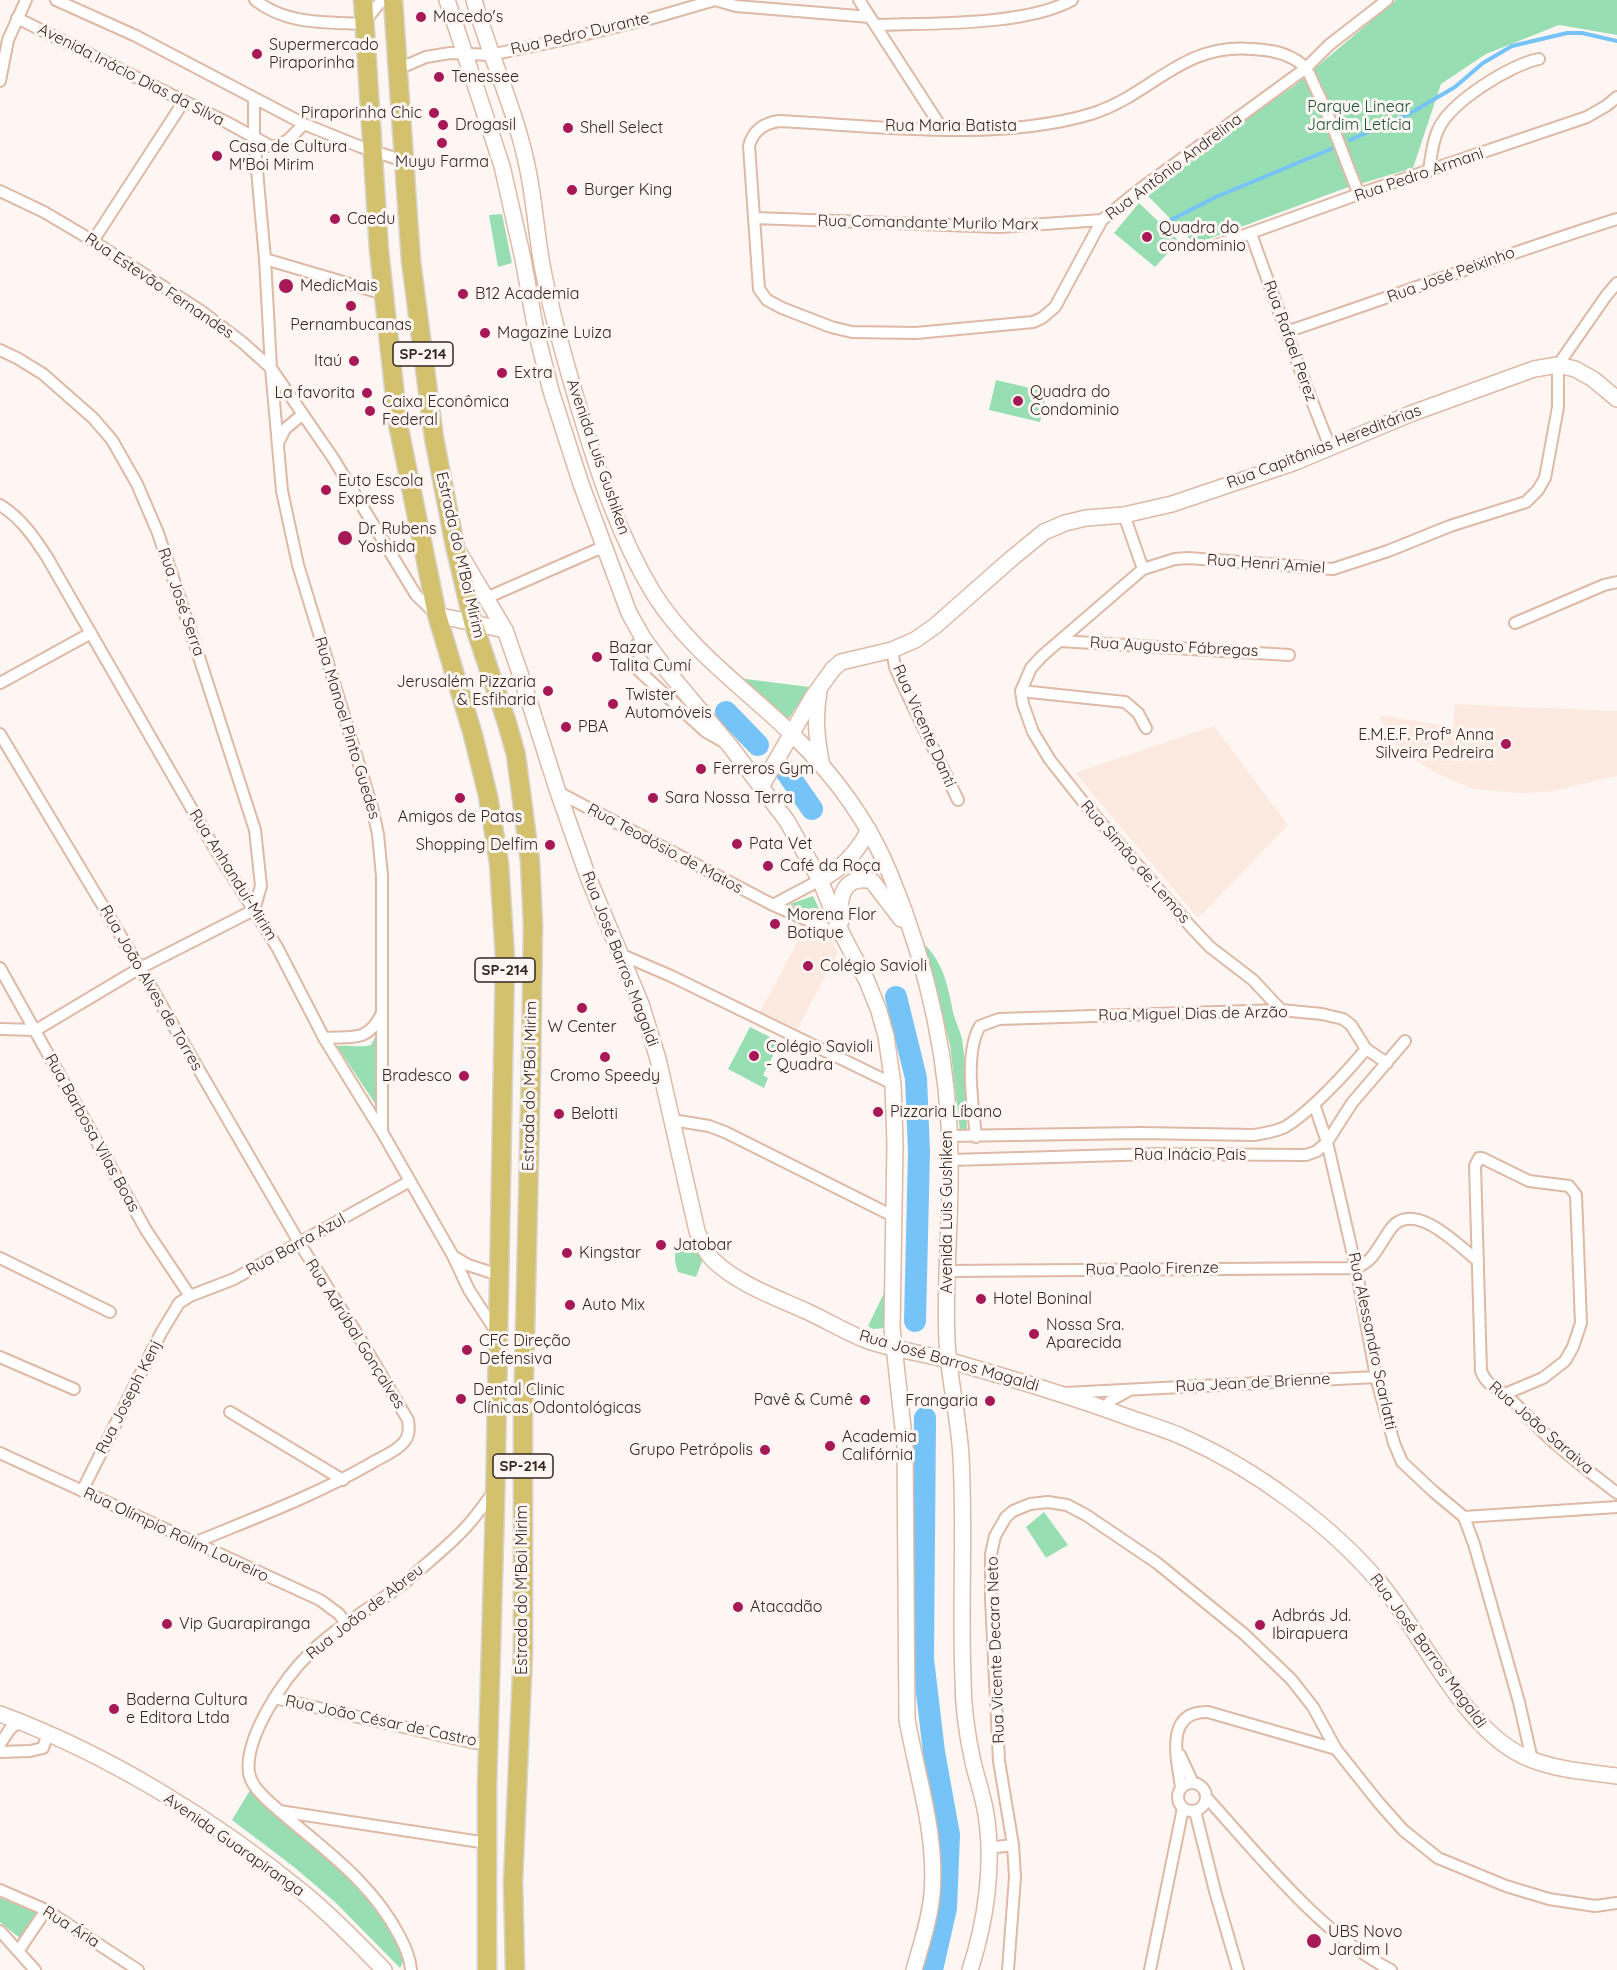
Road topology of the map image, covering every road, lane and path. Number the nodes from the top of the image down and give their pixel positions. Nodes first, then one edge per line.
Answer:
1 (26, 0) edge
2 (56, 0) edge
3 (255, 0) edge
4 (363, 0) edge
5 (382, 0) edge
6 (393, 0) edge
7 (447, 0) edge
8 (474, 0) edge
9 (715, 0) edge
10 (859, 0) edge
11 (1072, 0) edge
12 (1387, 0) edge
13 (17, 18) junction
14 (873, 21) junction
15 (363, 24) junction
16 (464, 53) junction
17 (490, 55) junction
18 (1539, 59) dead end
19 (1306, 68) junction
20 (398, 69) junction
21 (0, 81) edge
22 (1617, 97) edge
23 (254, 98) junction
24 (184, 101) junction
25 (304, 124) junction
26 (943, 130) junction
27 (254, 137) junction
28 (372, 150) junction
29 (404, 161) junction
30 (1428, 171) junction
31 (0, 191) edge
32 (1359, 194) junction
33 (755, 218) junction
34 (1617, 219) edge
35 (1102, 220) junction
36 (1251, 234) junction
37 (93, 240) junction
38 (1217, 245) dead end
39 (265, 259) junction
40 (1617, 283) edge
41 (384, 294) junction
42 (1286, 332) junction
43 (0, 350) edge
44 (1558, 365) junction
45 (271, 368) junction
46 (1617, 399) edge
47 (303, 414) junction
48 (278, 445) junction
49 (1330, 447) junction
50 (0, 505) edge
51 (1124, 515) junction
52 (455, 546) junction
53 (605, 549) junction
54 (1143, 569) junction
55 (1617, 582) edge
56 (486, 598) junction
57 (437, 615) junction
58 (473, 622) junction
59 (1515, 623) dead end
60 (505, 630) junction
61 (90, 633) junction
62 (643, 638) junction
63 (1060, 641) junction
64 (892, 650) junction
65 (1289, 655) dead end
66 (0, 683) edge
67 (821, 683) junction
68 (1021, 691) junction
69 (1146, 728) dead end
70 (791, 733) junction
71 (0, 734) edge
72 (730, 746) junction
73 (822, 766) junction
74 (761, 787) junction
75 (558, 792) junction
76 (958, 800) dead end
77 (869, 830) junction
78 (820, 880) junction
79 (773, 905) junction
80 (254, 910) junction
81 (843, 936) junction
82 (914, 938) junction
83 (621, 954) junction
84 (0, 968) edge
85 (140, 968) junction
86 (1281, 1010) junction
87 (381, 1015) junction
88 (0, 1029) edge
89 (36, 1030) junction
90 (324, 1038) junction
91 (1405, 1041) dead end
92 (1366, 1049) junction
93 (1387, 1063) junction
94 (893, 1084) junction
95 (1314, 1104) junction
96 (672, 1120) junction
97 (382, 1132) junction
98 (949, 1136) junction
99 (976, 1137) junction
100 (1327, 1142) junction
101 (951, 1160) junction
102 (410, 1181) junction
103 (893, 1216) junction
104 (300, 1244) junction
105 (453, 1256) junction
106 (0, 1258) edge
107 (1478, 1261) junction
108 (1356, 1268) junction
109 (947, 1271) junction
110 (499, 1275) junction
111 (190, 1296) junction
112 (179, 1303) joint
113 (110, 1312) dead end
114 (526, 1318) junction
115 (498, 1334) junction
116 (893, 1348) junction
117 (0, 1357) edge
118 (948, 1360) junction
119 (1376, 1377) junction
120 (74, 1389) dead end
121 (1131, 1389) junction
122 (1061, 1394) junction
123 (1506, 1394) junction
124 (1105, 1408) junction
125 (230, 1412) dead end
126 (0, 1453) edge
127 (343, 1480) junction
128 (495, 1490) junction
129 (82, 1491) junction
130 (1617, 1493) edge
131 (1617, 1506) edge
132 (1464, 1517) junction
133 (195, 1543) junction
134 (346, 1624) junction
135 (274, 1698) junction
136 (0, 1714) edge
137 (19, 1722) junction
138 (48, 1733) junction
139 (0, 1744) edge
140 (489, 1744) junction
141 (1176, 1747) junction
142 (1336, 1749) junction
143 (0, 1752) edge
144 (1532, 1760) junction
145 (1617, 1776) edge
146 (1193, 1783) junction
147 (1181, 1788) junction
148 (1206, 1797) junction
149 (1189, 1810) junction
150 (279, 1811) junction
151 (487, 1843) junction
152 (1013, 1845) junction
153 (988, 1848) junction
154 (0, 1890) edge
155 (1617, 1903) edge
156 (46, 1910) junction
157 (0, 1931) edge
158 (19, 1950) junction
159 (35, 1970) edge
160 (138, 1970) edge
161 (384, 1970) edge
162 (411, 1970) edge
163 (487, 1970) edge
164 (515, 1970) edge
165 (914, 1970) edge
166 (970, 1970) edge
167 (1008, 1970) edge
168 (1150, 1970) edge
169 (1238, 1970) edge
170 (1391, 1970) edge

1 - 13 street
2 - 23 street, Avenida Inácio Dias da Silva
3 - 15 street
4 - 15 main road, Estrada do M'Boi Mirim / SP-214
5 - 15 street
6 - 20 main road, Estrada do M'Boi Mirim / SP-214
7 - 16 main road, Avenida Luis Gushiken
8 - 17 main road, Avenida Luis Gushiken
9 - 14 street, Rua Pedro Durante
9 - 17 street, Rua Pedro Durante
10 - 14 street
11 - 14 street, Rua Pedro Durante
12 - 19 street, Rua Antônio Andrelina
13 - 21 street
13 - 24 street, Avenida Inácio Dias da Silva
14 - 26 street
15 - 28 main road, Estrada do M'Boi Mirim / SP-214
16 - 17 street, Rua Pedro Durante
16 - 20 street, Rua Pedro Durante
16 - 53 main road, Avenida Luis Gushiken
17 - 70 main road, Avenida Luis Gushiken
18 - 30 street
19 - 26 street, Rua Maria Batista
19 - 32 street
19 - 35 street, Rua Antônio Andrelina
20 - 29 main road, Estrada do M'Boi Mirim / SP-214
22 - 30 street, Rua Pedro Armani
23 - 25 street, Avenida Inácio Dias da Silva
23 - 27 street, Rua Manoel Pinto Guedes
24 - 27 street, Avenida Inácio Dias da Silva
24 - 37 street
25 - 27 street, Avenida Inácio Dias da Silva
25 - 28 street, Avenida Inácio Dias da Silva
26 - 33 street, Rua Maria Batista
27 - 39 street, Rua Manoel Pinto Guedes
28 - 29 street, Avenida Inácio Dias da Silva
28 - 41 main road, Estrada do M'Boi Mirim / SP-214
29 - 52 main road, Estrada do M'Boi Mirim / SP-214
30 - 32 street, Rua Pedro Armani
31 - 37 street, Rua Estevão Fernandes
32 - 36 street, Rua Pedro Armani
33 - 35 street, Rua Comandante Murilo Marx
33 - 35 street, Rua Antônio Andrelina
34 - 42 street, Rua José Peixinho
36 - 38 street, Rua Pedro Armani
36 - 42 street, Rua Rafael Perez
37 - 45 street, Rua Estevão Fernandes
39 - 41 street
39 - 45 street, Rua Manoel Pinto Guedes
40 - 44 street
41 - 57 main road, Estrada do M'Boi Mirim / SP-214
42 - 49 street, Rua Rafael Perez
43 - 80 street, Rua José Serra
44 - 46 main road
44 - 49 main road, Rua Capitânias Hereditárias
44 - 54 street, Rua Henri Amiel
45 - 47 street, Rua Estevão Fernandes
45 - 48 street, Rua Manoel Pinto Guedes
47 - 48 street
47 - 57 street, Rua Estevão Fernandes
48 - 87 street, Rua Manoel Pinto Guedes
49 - 51 main road, Rua Capitânias Hereditárias
50 - 61 street, Rua Anhanduí-Mirim
51 - 54 street
51 - 64 main road, Rua Capitânias Hereditárias
52 - 56 main road, Rua José Barros Magaldi
52 - 58 main road, Estrada do M'Boi Mirim / SP-214
53 - 56 street
53 - 62 main road, Avenida Luis Gushiken
54 - 63 street
55 - 59 street
56 - 60 main road, Rua José Barros Magaldi
57 - 58 main road
57 - 110 main road, Estrada do M'Boi Mirim / SP-214
58 - 60 main road
58 - 114 main road, Estrada do M'Boi Mirim / SP-214
60 - 75 main road, Rua José Barros Magaldi
61 - 66 street
61 - 80 street, Rua Anhanduí-Mirim
62 - 72 main road, Avenida Luis Gushiken
62 - 72 street
63 - 65 street, Rua Augusto Fábregas
63 - 68 street
64 - 67 main road, Rua Capitânias Hereditárias
64 - 76 street, Rua Vicente Danti
67 - 70 main road, Rua Capitânias Hereditárias
67 - 73 main road
68 - 69 street
68 - 86 street, Rua Simão de Lemos
70 - 73 main road, Avenida Luis Gushiken
70 - 74 main road, Rua Capitânias Hereditárias
71 - 85 street, Rua João Alves de Torres
72 - 74 main road, Avenida Luis Gushiken
73 - 77 main road, Avenida Luis Gushiken
74 - 78 main road, Avenida Luis Gushiken
75 - 79 street, Rua Teodósio de Matos
75 - 83 main road, Rua José Barros Magaldi
77 - 78 main road
77 - 82 main road, Avenida Luis Gushiken
78 - 79 street
78 - 81 main road, Avenida Luis Gushiken
79 - 81 street, Rua Teodósio de Matos
80 - 85 street
80 - 90 street, Rua Anhanduí-Mirim
81 - 82 main road
81 - 94 main road, Avenida Luis Gushiken
82 - 98 main road, Avenida Luis Gushiken
83 - 94 street
83 - 96 main road, Rua José Barros Magaldi
84 - 89 street, Rua Barbosa Vilas Boas
85 - 89 street
85 - 104 street, Rua João Alves de Torres
86 - 92 street, Rua Miguel Dias de Arzão
86 - 99 street, Rua Miguel Dias de Arzão
87 - 90 street
87 - 97 street, Rua Manoel Pinto Guedes
88 - 89 street
89 - 111 street, Rua Barbosa Vilas Boas
90 - 97 street, Rua Anhanduí-Mirim
91 - 93 street
92 - 93 street, Rua Miguel Dias de Arzão
92 - 95 street, Rua Inácio Pais
93 - 100 street
94 - 103 main road, Avenida Luis Gushiken
95 - 99 street, Rua Inácio Pais
95 - 100 street, Rua Alessandro Scarlatti
96 - 103 street
96 - 116 main road, Rua José Barros Magaldi
97 - 102 street, Rua Anhanduí-Mirim
98 - 99 street, Rua Inácio Pais
98 - 101 main road, Avenida Luis Gushiken
100 - 101 street, Rua Inácio Pais
100 - 108 street, Rua Alessandro Scarlatti
101 - 109 main road, Avenida Luis Gushiken
102 - 104 street, Rua Barra Azul
102 - 105 street, Rua Anhanduí-Mirim
103 - 116 main road, Avenida Luis Gushiken
104 - 111 street, Rua Barra Azul
104 - 127 street, Rua Adrúbal Gonçalves
105 - 110 street
105 - 115 street, Rua Anhanduí-Mirim
106 - 113 street
107 - 108 street
107 - 123 street, Rua João Saraiva
107 - 123 street, Rua João Saraiva
108 - 109 street, Rua Paolo Firenze
108 - 119 street, Rua Alessandro Scarlatti
109 - 118 main road, Avenida Luis Gushiken
110 - 114 main road
110 - 115 main road, Estrada do M'Boi Mirim / SP-214
111 - 112 street, Rua Barra Azul
112 - 129 street, Rua Joseph Kenj
114 - 164 main road, Estrada do M'Boi Mirim / SP-214
115 - 128 main road, Estrada do M'Boi Mirim / SP-214
116 - 118 main road, Rua José Barros Magaldi
116 - 165 main road, Avenida Luis Gushiken
117 - 120 street
118 - 122 main road, Rua José Barros Magaldi
118 - 153 main road, Avenida Luis Gushiken
119 - 121 street, Rua Jean de Brienne
119 - 132 street, Rua Alessandro Scarlatti
121 - 122 street, Rua Jean de Brienne
121 - 124 street
122 - 124 main road, Rua José Barros Magaldi
123 - 130 street, Rua João Saraiva
124 - 144 main road, Rua José Barros Magaldi
125 - 127 street
126 - 129 street, Rua Olímpio Rolim Loureiro
127 - 133 street, Rua Adrúbal Gonçalves
128 - 134 street, Rua João de Abreu
128 - 140 main road, Estrada do M'Boi Mirim / SP-214
129 - 133 street, Rua Olímpio Rolim Loureiro
131 - 132 street
132 - 144 street
133 - 134 street, Rua Olímpio Rolim Loureiro
134 - 135 street, Rua João de Abreu
135 - 140 street, Rua João César de Castro
135 - 150 street, Rua João de Abreu
136 - 137 main road, Avenida Guarapiranga
137 - 138 main road, Avenida Guarapiranga
137 - 139 street
138 - 143 street
138 - 161 main road, Avenida Guarapiranga
140 - 151 main road, Estrada do M'Boi Mirim / SP-214
141 - 142 street
141 - 146 street
141 - 147 street
142 - 152 street, Rua Vicente Decara Neto
142 - 155 street, Rua Vicente Decara Neto
144 - 145 main road, Rua José Barros Magaldi
146 - 147 street
146 - 148 street
147 - 149 street
148 - 149 street
148 - 170 street
149 - 168 street
149 - 169 street
150 - 151 street
150 - 162 street, Rua João de Abreu
151 - 163 main road, Estrada do M'Boi Mirim / SP-214
152 - 153 street
152 - 167 street, Rua Vicente Decara Neto
153 - 166 main road, Avenida Luis Gushiken
154 - 156 street, Rua Ária
156 - 158 street
156 - 160 street, Rua Ária
157 - 158 street
158 - 159 street

